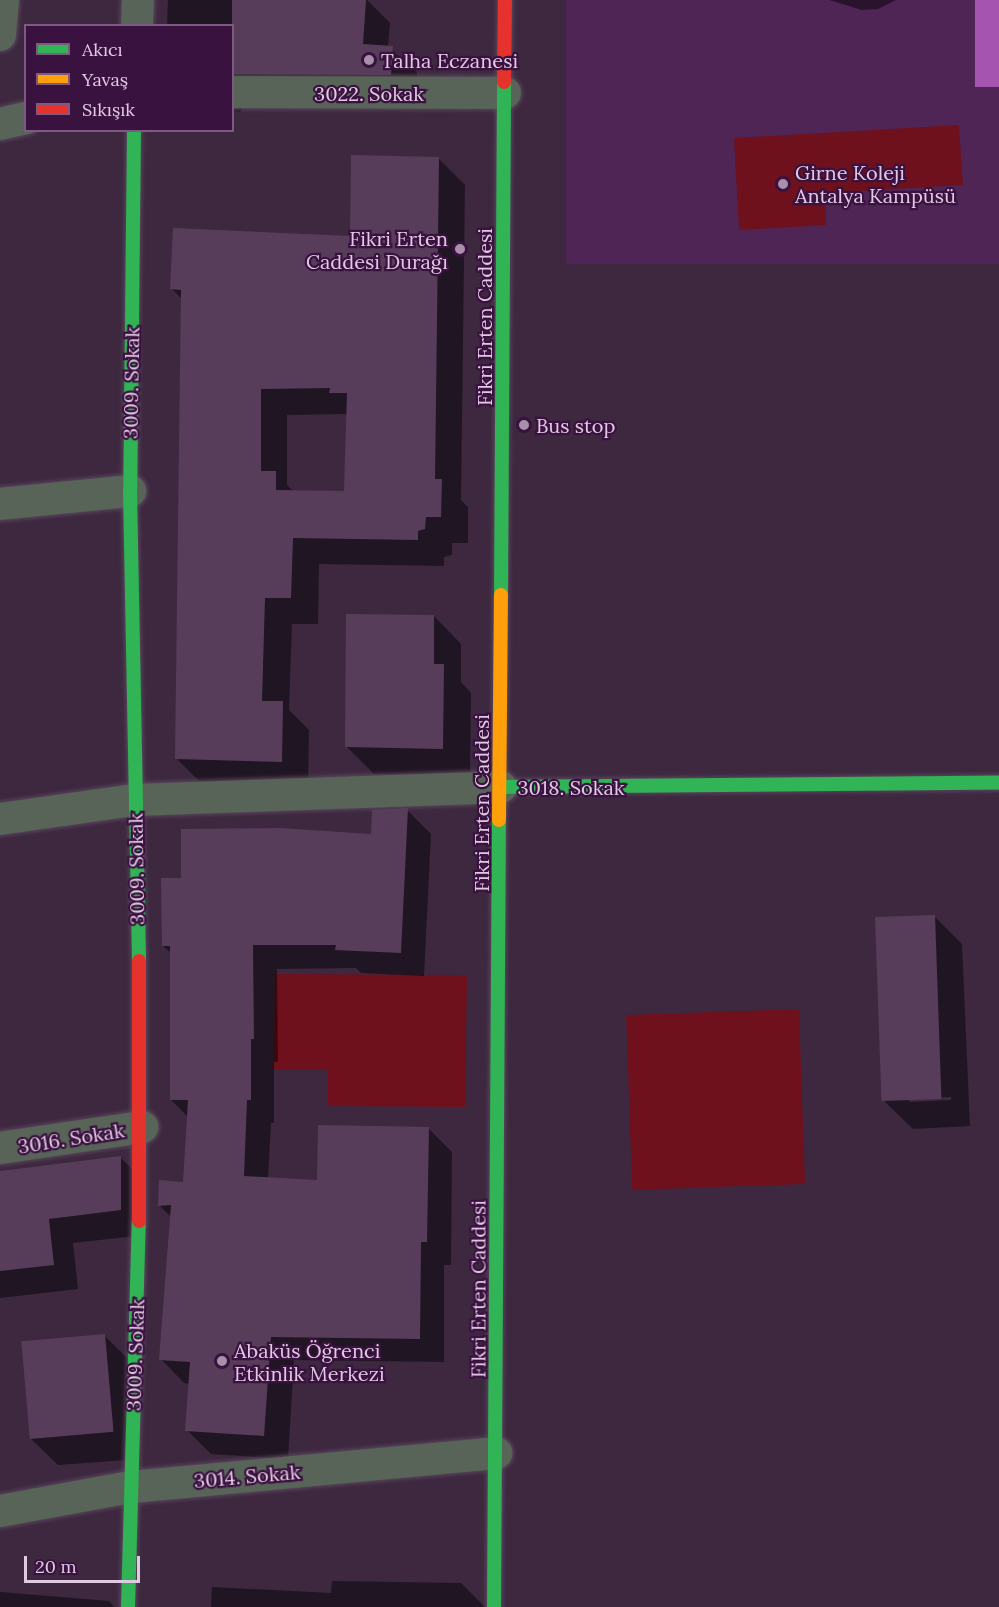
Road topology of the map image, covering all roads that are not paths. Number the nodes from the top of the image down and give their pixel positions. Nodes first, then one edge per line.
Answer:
1 (3, 0) edge
2 (138, 0) edge
3 (502, 2) edge
4 (137, 24) edge
5 (0, 35) edge
6 (234, 92) edge
7 (505, 93) junction
8 (24, 118) edge
9 (0, 124) edge
10 (134, 132) edge
11 (130, 491) junction
12 (0, 504) edge
13 (999, 783) edge
14 (501, 787) junction
15 (134, 800) junction
16 (0, 819) edge
17 (141, 1127) junction
18 (0, 1148) edge
19 (496, 1453) junction
20 (131, 1487) junction
21 (0, 1511) edge
22 (128, 1607) edge
23 (494, 1607) edge

1 - 5 street
2 - 4 street
3 - 7 street, Fikri Erten Caddesi
6 - 7 street, 3022. Sokak
7 - 14 street, Fikri Erten Caddesi
8 - 9 street
10 - 11 street, 3009. Sokak
11 - 12 street
11 - 15 street, 3009. Sokak
13 - 14 street, 3018. Sokak
14 - 15 street, 3018. Sokak
14 - 19 street, Fikri Erten Caddesi
15 - 16 street, 3018. Sokak
15 - 17 street, 3009. Sokak
17 - 18 street, 3016. Sokak
17 - 20 street, 3009. Sokak
19 - 20 street, 3014. Sokak
19 - 23 street, Fikri Erten Caddesi
20 - 21 street, 3014. Sokak
20 - 22 street, 3009. Sokak

